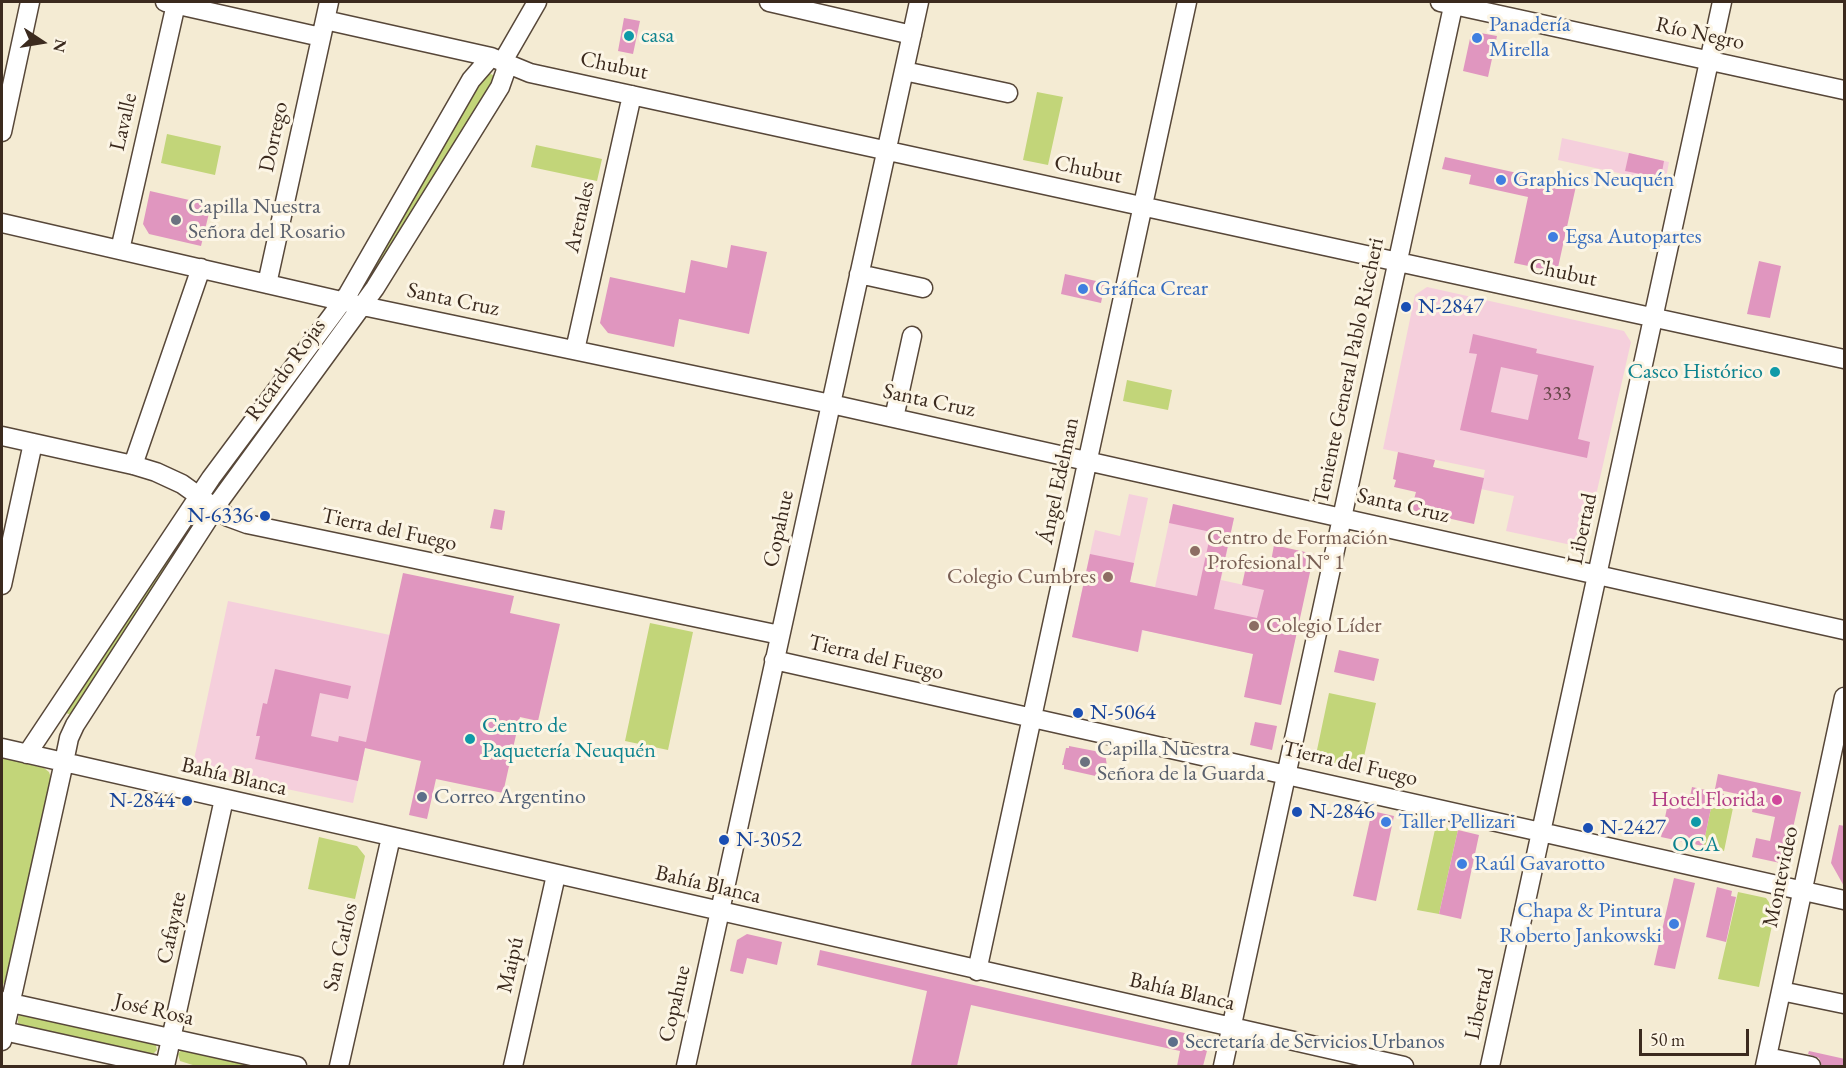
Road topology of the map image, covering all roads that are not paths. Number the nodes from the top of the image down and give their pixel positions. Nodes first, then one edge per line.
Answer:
1 (30, 2) edge
2 (329, 2) edge
3 (537, 2) edge
4 (769, 2) edge
5 (919, 2) edge
6 (1187, 2) edge
7 (1449, 2) edge
8 (1722, 2) edge
9 (170, 3) edge
10 (789, 4) edge
11 (323, 28) junction
12 (912, 35) junction
13 (497, 59) junction
14 (1709, 60) junction
15 (904, 71) junction
16 (1845, 90) edge
17 (1008, 93) dead end
18 (632, 95) junction
19 (2, 132) edge
20 (886, 151) junction
21 (1143, 206) junction
22 (2, 222) edge
23 (120, 250) junction
24 (1397, 262) junction
25 (201, 268) junction
26 (860, 274) junction
27 (267, 284) junction
28 (923, 288) dead end
29 (343, 301) junction
30 (363, 306) junction
31 (1653, 317) junction
32 (912, 336) dead end
33 (575, 350) junction
34 (1845, 359) edge
35 (831, 404) junction
36 (894, 418) junction
37 (2, 436) edge
38 (33, 443) junction
39 (1088, 460) junction
40 (133, 465) junction
41 (199, 496) junction
42 (216, 508) junction
43 (1342, 517) junction
44 (1598, 574) junction
45 (2, 585) edge
46 (1845, 630) edge
47 (780, 635) junction
48 (774, 660) junction
49 (1845, 697) edge
50 (1032, 718) junction
51 (2, 748) edge
52 (27, 754) junction
53 (64, 762) junction
54 (1286, 775) junction
55 (224, 799) junction
56 (1541, 832) junction
57 (391, 837) junction
58 (556, 875) junction
59 (1803, 890) junction
60 (1845, 900) edge
61 (720, 912) junction
62 (977, 971) junction
63 (1781, 991) junction
64 (6, 1001) edge
65 (1845, 1004) edge
66 (1231, 1028) junction
67 (3, 1036) edge
68 (172, 1038) junction
69 (1766, 1062) edge
70 (164, 1066) edge
71 (297, 1066) edge
72 (339, 1066) edge
73 (513, 1066) edge
74 (686, 1066) edge
75 (1223, 1066) edge
76 (1404, 1066) edge
77 (1490, 1066) edge
78 (1811, 1066) edge

1 - 19 street
2 - 11 street, Dorrego
3 - 13 street, Ricardo Rojas
4 - 10 street
5 - 12 street, Copahue
6 - 21 street, Ángel Edelman
7 - 14 street, Río Negro
7 - 24 street, Teniente General Pablo Riccheri
8 - 14 street, Libertad
9 - 11 street, Chubut
9 - 23 street, Lavalle
10 - 12 street
11 - 13 street, Chubut
11 - 27 street, Dorrego
12 - 15 street, Copahue
13 - 18 street, Chubut
13 - 29 street, Ricardo Rojas
13 - 30 street, Ricardo Rojas
14 - 16 street, Río Negro
14 - 31 street, Libertad
15 - 17 street
15 - 20 street, Copahue
18 - 20 street, Chubut
18 - 33 street, Arenales
20 - 21 street, Chubut
20 - 26 street, Copahue
21 - 24 street, Chubut
21 - 39 street, Ángel Edelman
22 - 23 street, Santa Cruz
23 - 25 street, Santa Cruz
24 - 31 street, Chubut
24 - 43 street, Teniente General Pablo Riccheri
25 - 27 street, Santa Cruz
25 - 40 street
26 - 28 street
26 - 35 street, Copahue
27 - 29 street, Santa Cruz
29 - 30 street, Santa Cruz
29 - 41 street, Ricardo Rojas
30 - 33 street, Santa Cruz
30 - 42 street, Ricardo Rojas
31 - 34 street, Chubut
31 - 44 street, Libertad
32 - 36 street
33 - 35 street, Santa Cruz
35 - 36 street, Santa Cruz
35 - 47 street, Copahue
36 - 39 street, Santa Cruz
37 - 38 street, Tierra del Fuego
38 - 40 street, Tierra del Fuego
38 - 45 street
39 - 43 street, Santa Cruz
39 - 50 street, Ángel Edelman
40 - 41 street, Tierra del Fuego
41 - 42 street, Tierra del Fuego
41 - 52 street, Ricardo Rojas
42 - 47 street, Tierra del Fuego
42 - 53 street, Ricardo Rojas
43 - 44 street, Santa Cruz
43 - 54 street, Teniente General Pablo Riccheri
44 - 46 street, Santa Cruz
44 - 56 street, Libertad
47 - 48 street, Copahue
48 - 50 street, Tierra del Fuego
48 - 61 street, Copahue
49 - 59 street, Montevideo
50 - 54 street, Tierra del Fuego
50 - 62 street, Ángel Edelman
51 - 52 street, Bahía Blanca
52 - 53 street, Bahía Blanca
53 - 55 street, Bahía Blanca
53 - 64 street, Ricardo Rojas
54 - 56 street, Tierra del Fuego
54 - 66 street, Teniente General Pablo Riccheri
55 - 57 street, Bahía Blanca
55 - 68 street, Cafayate
56 - 59 street, Tierra del Fuego
56 - 77 street, Libertad
57 - 58 street, Bahía Blanca
57 - 72 street, San Carlos
58 - 61 street, Bahía Blanca
58 - 73 street, Maipú
59 - 60 street, Tierra del Fuego
59 - 63 street, Montevideo
61 - 62 street, Bahía Blanca
61 - 74 street, Copahue
62 - 66 street, Bahía Blanca
63 - 65 street
63 - 69 street, Montevideo
64 - 67 street, Ricardo Rojas
64 - 68 street, José Rosa
66 - 75 street, Teniente General Pablo Riccheri
66 - 76 street, Bahía Blanca
67 - 70 street
68 - 70 street, Cafayate
68 - 71 street, José Rosa
69 - 78 street

